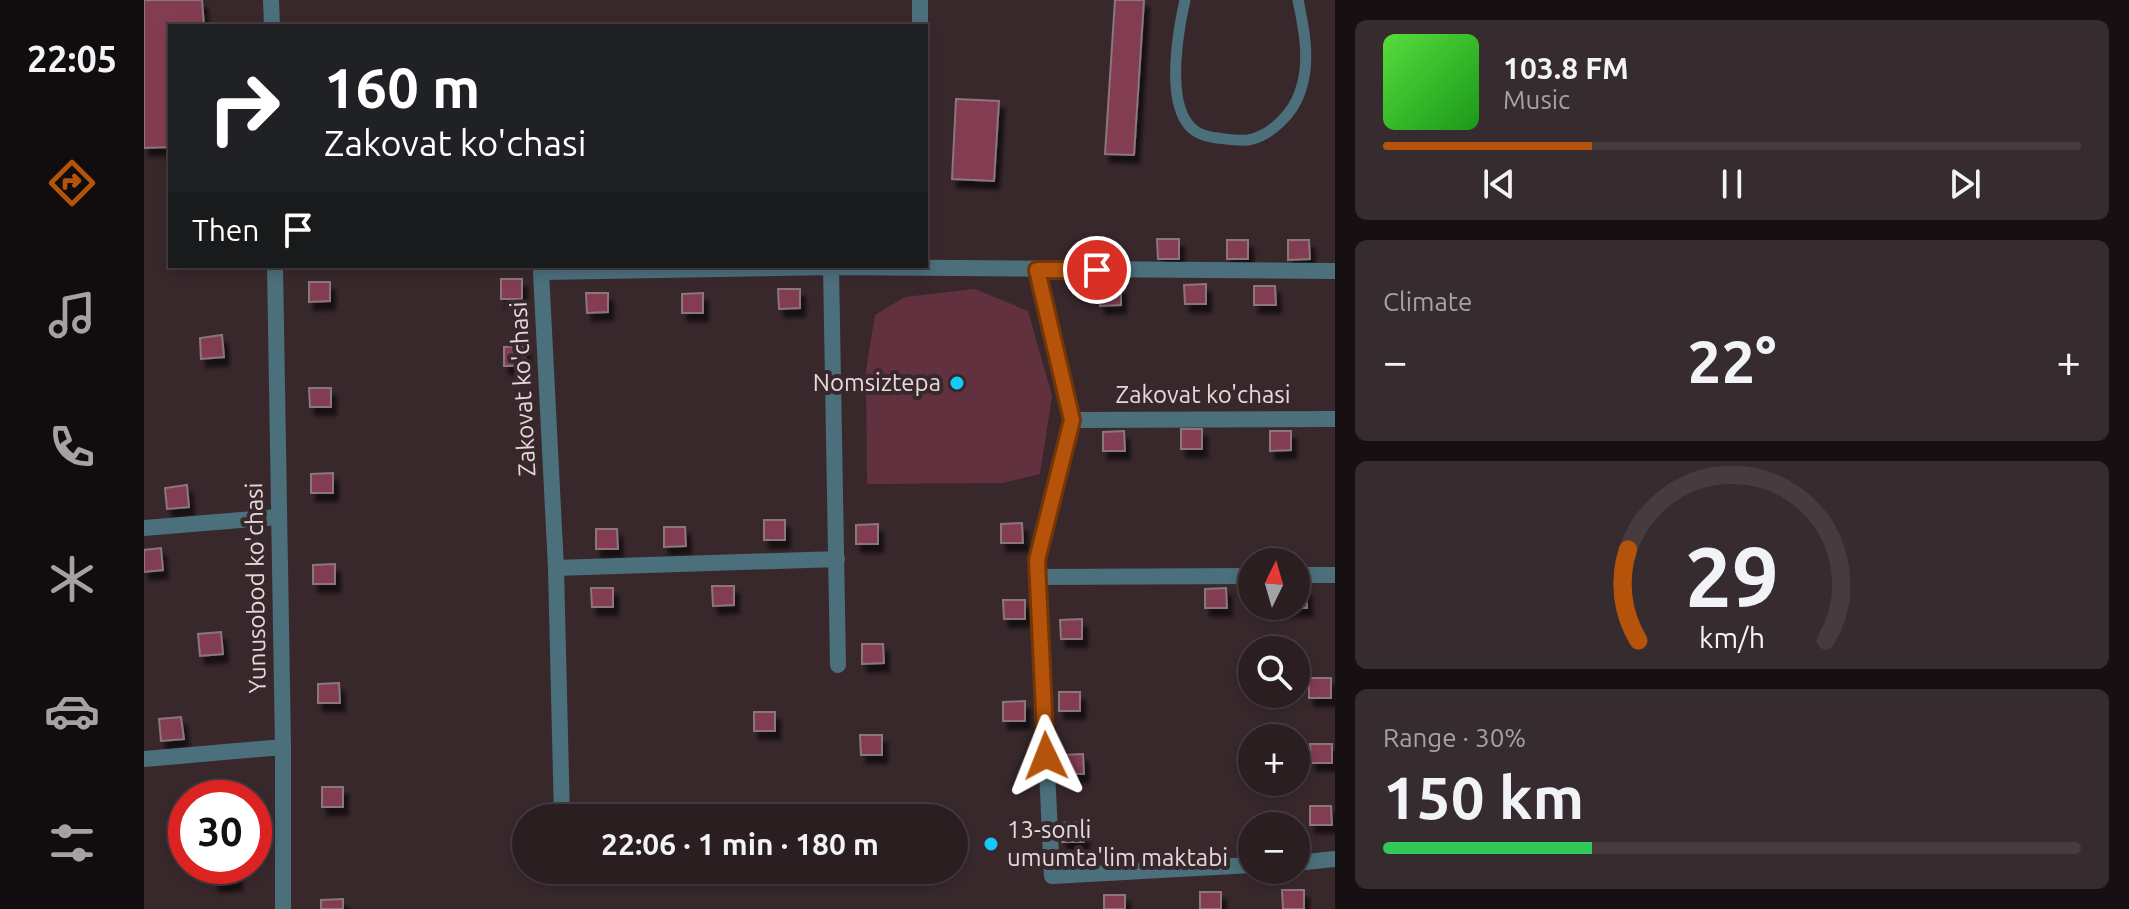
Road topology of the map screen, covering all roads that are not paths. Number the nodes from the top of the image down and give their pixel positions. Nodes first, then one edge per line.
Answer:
1 (271, 0) edge
2 (920, 0) edge
3 (1185, 0) edge
4 (1298, 0) edge
5 (272, 24) edge
6 (920, 24) edge
7 (928, 267) edge
8 (275, 268) edge
9 (773, 268) edge
10 (831, 268) edge
11 (1037, 270) junction
12 (1335, 271) edge
13 (1335, 419) edge
14 (1072, 420) junction
15 (278, 517) junction
16 (144, 528) edge
17 (837, 559) junction
18 (556, 568) junction
19 (1310, 575) edge
20 (1335, 575) edge
21 (1238, 576) edge
22 (1038, 577) junction
23 (838, 665) dead end
24 (283, 747) junction
25 (144, 759) edge
26 (562, 804) edge
27 (1335, 859) edge
28 (1310, 862) edge
29 (1238, 866) edge
30 (283, 909) edge

1 - 5 street
2 - 6 street
3 - 4 lane
7 - 11 street, Zakovat ko'chasi
8 - 15 street, Yunusobod ko'chasi
9 - 18 street, Zakovat ko'chasi
10 - 17 street
11 - 12 street, Zakovat ko'chasi
11 - 14 street
13 - 14 street, Zakovat ko'chasi
14 - 22 street
15 - 16 street
15 - 24 street, Yunusobod ko'chasi
17 - 18 street
17 - 23 street
18 - 26 street, Zakovat ko'chasi
19 - 20 street
21 - 22 street
22 - 29 street
24 - 25 street
24 - 30 street, Yunusobod ko'chasi
27 - 28 street

